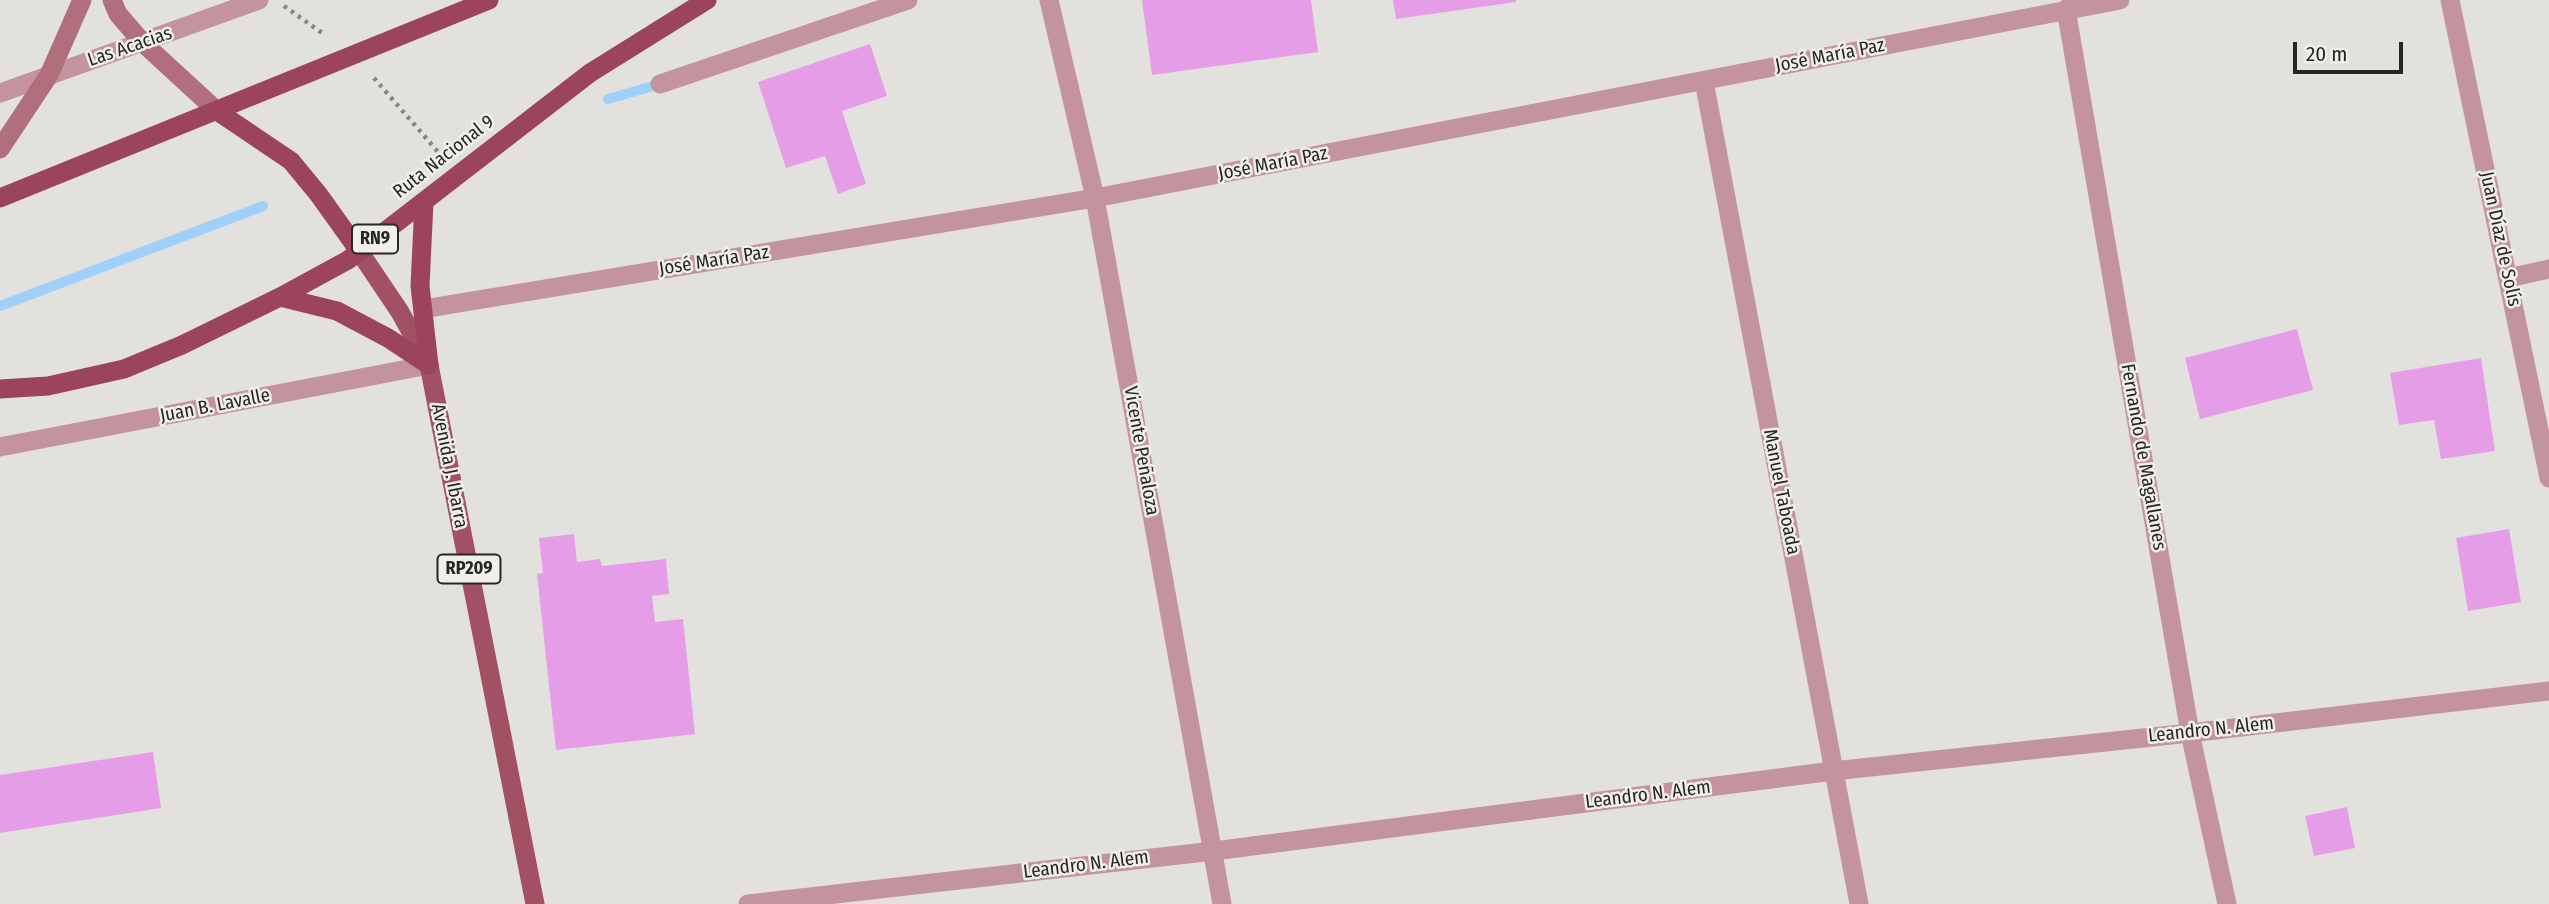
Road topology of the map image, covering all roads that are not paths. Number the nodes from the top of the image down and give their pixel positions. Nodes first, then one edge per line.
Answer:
1 (82, 0) edge
2 (112, 0) edge
3 (259, 0) edge
4 (489, 0) edge
5 (707, 0) edge
6 (908, 0) edge
7 (1049, 0) edge
8 (2120, 0) edge
9 (2450, 0) edge
10 (2066, 9) junction
11 (143, 43) junction
12 (49, 75) junction
13 (1704, 81) junction
14 (660, 84) dead end
15 (0, 93) edge
16 (217, 111) junction
17 (0, 149) edge
18 (0, 198) edge
19 (1095, 198) junction
20 (424, 202) junction
21 (359, 251) junction
22 (2549, 269) edge
23 (2508, 278) junction
24 (281, 297) junction
25 (423, 309) junction
26 (429, 365) junction
27 (0, 389) edge
28 (0, 447) edge
29 (2549, 478) edge
30 (2549, 691) edge
31 (2190, 733) junction
32 (1833, 771) junction
33 (1214, 851) junction
34 (535, 904) edge
35 (748, 904) edge
36 (1222, 904) edge
37 (1859, 904) edge
38 (2227, 904) edge

1 - 12 main road
2 - 11 main road
3 - 11 street, Las Acacias
4 - 16 highway
5 - 20 highway, Ruta Nacional 9 / RN9
6 - 14 street
7 - 19 street, Vicente Peñaloza
8 - 10 street, José María Paz
9 - 23 street, Juan Díaz de Solís
10 - 13 street, José María Paz
10 - 31 street, Fernando de Magallanes
11 - 12 street, Las Acacias
11 - 16 main road
12 - 15 street, Las Acacias
12 - 17 main road
13 - 19 street, José María Paz
13 - 32 street, Manuel Taboada
16 - 18 highway
16 - 21 highway
19 - 25 street, José María Paz
19 - 33 street, Vicente Peñaloza
20 - 21 highway, Ruta Nacional 9 / RN9
20 - 25 highway
21 - 24 highway, Ruta Nacional 9 / RN9
21 - 26 main road, Avenida J. Ibarra / RP209
22 - 23 street
23 - 29 street, Juan Díaz de Solís
24 - 26 highway
24 - 27 highway, Ruta Nacional 9 / RN9
25 - 26 highway
26 - 28 street, Juan B. Lavalle
26 - 34 main road, Avenida J. Ibarra / RP209
30 - 31 street, Leandro N. Alem
31 - 32 street, Leandro N. Alem
31 - 38 street, Fernando de Magallanes
32 - 33 street, Leandro N. Alem
32 - 37 street, Manuel Taboada
33 - 35 street, Leandro N. Alem
33 - 36 street, Vicente Peñaloza

